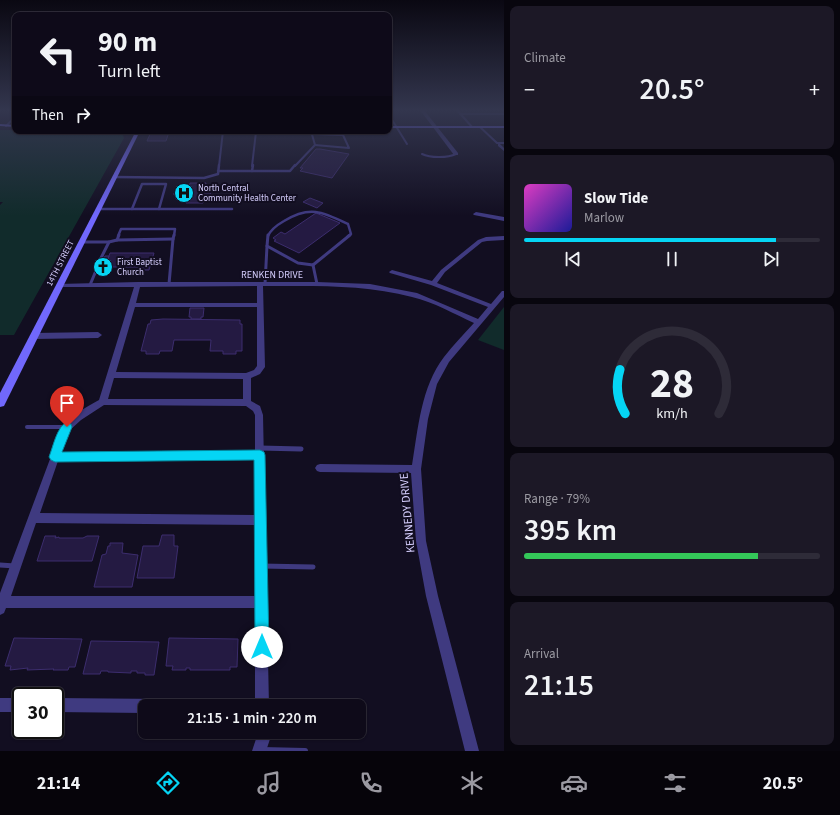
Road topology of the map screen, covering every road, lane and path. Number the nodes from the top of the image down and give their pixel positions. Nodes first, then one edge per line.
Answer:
1 (131, 145) edge
2 (221, 145) edge
3 (255, 145) edge
4 (315, 145) joint
5 (348, 145) edge
6 (449, 145) edge
7 (499, 145) dead end
8 (504, 150) edge
9 (422, 154) dead end
10 (456, 154) joint
11 (218, 170) junction
12 (252, 171) junction
13 (114, 177) junction
14 (98, 209) junction
15 (132, 209) junction
16 (159, 209) junction
17 (232, 209) dead end
18 (476, 214) dead end
19 (504, 219) edge
20 (504, 238) edge
21 (172, 239) junction
22 (117, 240) junction
23 (81, 242) junction
24 (109, 242) junction
25 (267, 246) junction
26 (313, 265) junction
27 (392, 272) dead end
28 (138, 284) junction
29 (169, 284) junction
30 (262, 284) junction
31 (317, 284) junction
32 (433, 284) junction
33 (60, 285) junction
34 (90, 285) junction
35 (504, 293) edge
36 (132, 305) junction
37 (260, 305) junction
38 (491, 306) junction
39 (479, 322) junction
40 (98, 335) dead end
41 (34, 336) junction
42 (111, 375) junction
43 (247, 376) junction
44 (103, 402) junction
45 (0, 403) edge
46 (247, 403) junction
47 (27, 427) dead end
48 (67, 427) junction
49 (301, 449) dead end
50 (260, 452) junction
51 (55, 457) junction
52 (320, 468) dead end
53 (416, 470) junction
54 (32, 518) junction
55 (260, 520) junction
56 (0, 566) edge
57 (16, 566) junction
58 (261, 566) junction
59 (313, 567) dead end
60 (261, 602) junction
61 (1, 606) edge
62 (262, 699) edge
63 (0, 705) edge
64 (12, 705) edge
65 (64, 705) edge
66 (138, 706) edge
67 (261, 739) edge
68 (259, 750) edge
69 (305, 751) edge
70 (472, 751) edge

1 - 13 street, 14TH STREET
2 - 11 lane
3 - 12 lane
4 - 5 lane
4 - 12 lane
6 - 10 street
7 - 8 street
9 - 10 lane
11 - 12 lane
11 - 13 lane
13 - 14 street, 14TH STREET
14 - 15 lane
14 - 23 street, 14TH STREET
15 - 16 lane
15 - 16 lane
16 - 17 lane
18 - 19 street
20 - 32 street
21 - 22 lane
21 - 22 lane
21 - 29 lane
22 - 24 lane
23 - 24 lane
23 - 33 street, 14TH STREET
24 - 34 lane
25 - 26 lane
25 - 26 lane
25 - 30 lane
26 - 31 lane
27 - 32 street
28 - 29 street, RENKEN DRIVE
28 - 34 street, RENKEN DRIVE
28 - 36 street
29 - 30 street, RENKEN DRIVE
30 - 31 street, RENKEN DRIVE
30 - 37 street
31 - 39 street, RENKEN DRIVE
32 - 38 street
33 - 34 street, RENKEN DRIVE
33 - 41 street, 14TH STREET
35 - 38 street, KENNEDY DRIVE
36 - 37 street
36 - 42 street
37 - 43 street
38 - 39 street, KENNEDY DRIVE
39 - 53 street, KENNEDY DRIVE
40 - 41 street
41 - 45 street, 14TH STREET
42 - 43 street
42 - 44 street
43 - 46 street
44 - 46 street
44 - 48 street
46 - 50 street
47 - 48 lane
48 - 51 street
49 - 50 lane
50 - 51 street
50 - 55 street
51 - 54 street
52 - 53 street
53 - 70 street, KENNEDY DRIVE
54 - 55 street
54 - 57 street
55 - 58 street
56 - 57 lane
57 - 61 street
58 - 59 lane
58 - 60 street
60 - 61 street
60 - 62 street
63 - 64 street
65 - 66 street
67 - 68 street
68 - 69 lane

